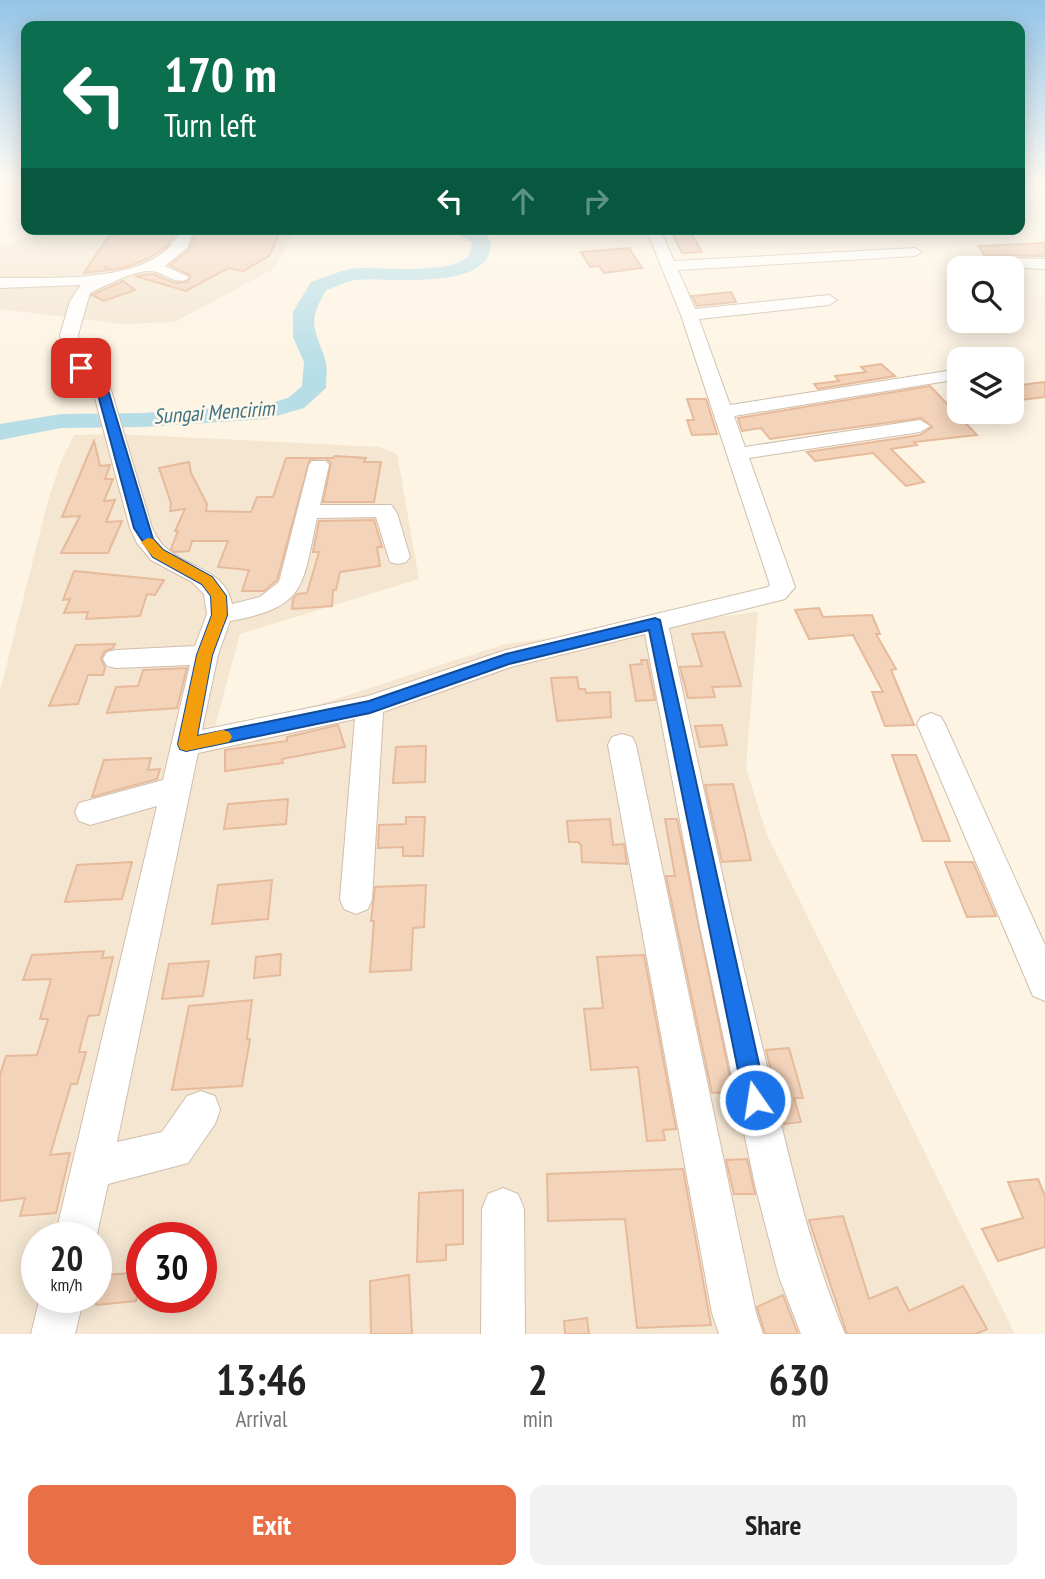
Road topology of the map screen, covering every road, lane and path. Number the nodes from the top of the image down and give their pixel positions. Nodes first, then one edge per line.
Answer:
1 (182, 245) edge
2 (659, 245) edge
3 (144, 247) dead end
4 (915, 252) dead end
5 (156, 264) junction
6 (1024, 265) edge
7 (1043, 266) edge
8 (668, 267) junction
9 (181, 277) dead end
10 (104, 280) junction
11 (0, 283) edge
12 (829, 300) dead end
13 (690, 315) junction
14 (947, 376) edge
15 (103, 390) joint
16 (724, 412) junction
17 (920, 426) dead end
18 (738, 454) junction
19 (319, 465) dead end
20 (309, 512) junction
21 (398, 557) dead end
22 (219, 615) junction
23 (655, 623) junction
24 (205, 655) junction
25 (116, 659) dead end
26 (370, 706) junction
27 (931, 723) dead end
28 (186, 744) junction
29 (622, 745) dead end
30 (176, 788) junction
31 (90, 812) dead end
32 (356, 899) dead end
33 (1045, 984) edge
34 (201, 1110) dead end
35 (92, 1168) junction
36 (502, 1209) dead end
37 (79, 1222) edge
38 (58, 1313) edge
39 (53, 1334) edge
40 (503, 1334) edge
41 (741, 1334) edge
42 (823, 1334) edge

1 - 5 street
2 - 8 street
3 - 5 street
4 - 8 street
5 - 9 street
5 - 10 street
6 - 7 street
8 - 13 street
10 - 11 street
10 - 15 street
12 - 13 street
13 - 16 street
14 - 16 street
15 - 22 street
16 - 18 street
17 - 18 street
18 - 23 street
19 - 20 street
20 - 21 street
20 - 22 street
22 - 24 street
23 - 26 street
23 - 42 street
24 - 25 street
24 - 28 street
26 - 28 street
26 - 32 street
27 - 33 street
28 - 30 street
29 - 41 street
30 - 31 street
30 - 35 street
34 - 35 street
35 - 37 street
36 - 40 street
38 - 39 street

